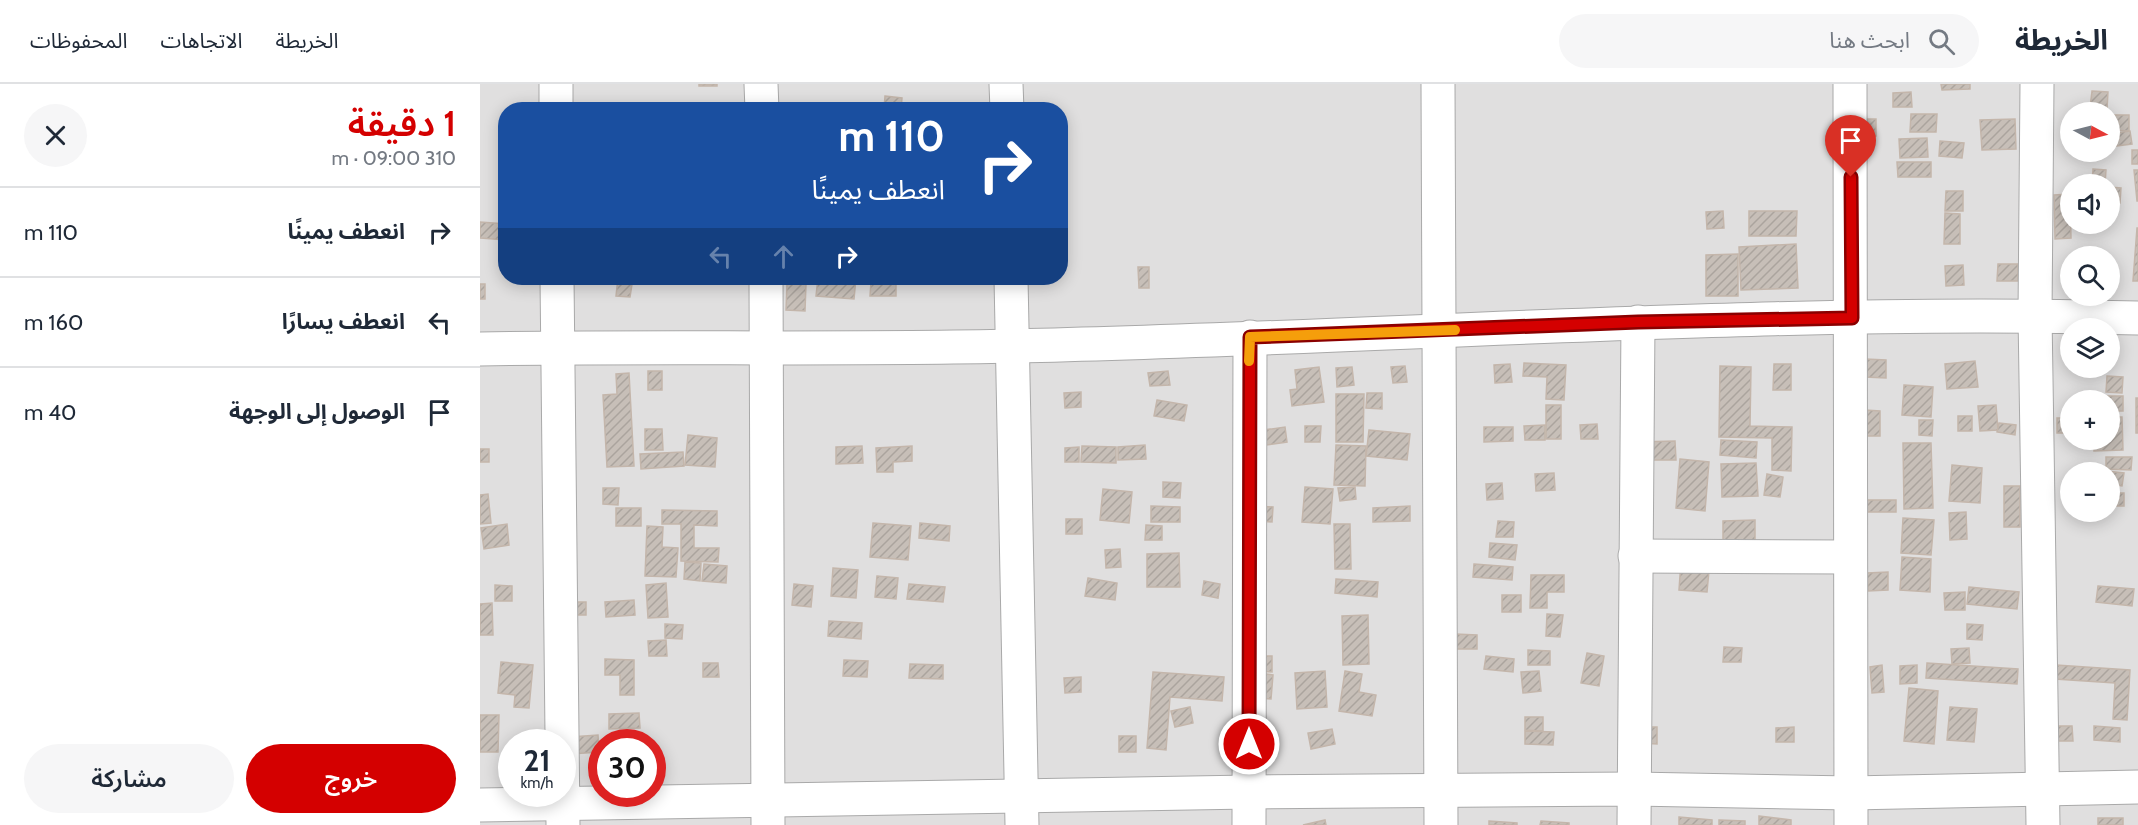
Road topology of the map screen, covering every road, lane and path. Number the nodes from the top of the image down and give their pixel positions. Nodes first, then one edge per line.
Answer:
1 (556, 84) edge
2 (761, 84) edge
3 (1006, 84) edge
4 (1438, 84) edge
5 (1850, 84) edge
6 (2037, 84) edge
7 (556, 102) edge
8 (762, 102) edge
9 (1007, 102) edge
10 (557, 285) edge
11 (765, 285) edge
12 (1011, 285) edge
13 (2035, 315) junction
14 (1852, 318) junction
15 (2138, 318) edge
16 (1638, 322) junction
17 (1437, 331) junction
18 (1250, 337) junction
19 (767, 346) junction
20 (1013, 346) junction
21 (558, 348) junction
22 (480, 349) edge
23 (1635, 556) junction
24 (1850, 557) junction
25 (2042, 787) junction
26 (2138, 787) edge
27 (1634, 789) junction
28 (1249, 792) junction
29 (1441, 792) junction
30 (1851, 793) junction
31 (480, 805) edge
32 (1022, 810) edge
33 (768, 812) edge
34 (563, 814) edge
35 (1249, 825) edge
36 (1441, 825) edge
37 (1634, 825) edge
38 (1851, 825) edge
39 (2043, 825) edge

1 - 7 street
2 - 8 street
3 - 9 street
4 - 17 street
5 - 14 street
6 - 13 street
10 - 21 street
11 - 19 street
12 - 20 street
13 - 14 street
13 - 15 street
13 - 25 street
14 - 16 street
14 - 24 street
16 - 17 street
16 - 23 street
17 - 18 street
17 - 29 street
18 - 20 street
18 - 28 street
19 - 20 street
19 - 21 street
19 - 33 street
20 - 32 street
21 - 22 street
21 - 34 street
23 - 24 street
23 - 27 street
24 - 30 street
25 - 26 street
25 - 30 street
25 - 39 street
27 - 29 street
27 - 30 street
27 - 37 street
28 - 29 street
28 - 32 street
28 - 35 street
29 - 36 street
30 - 38 street
31 - 34 street
32 - 33 street
33 - 34 street

